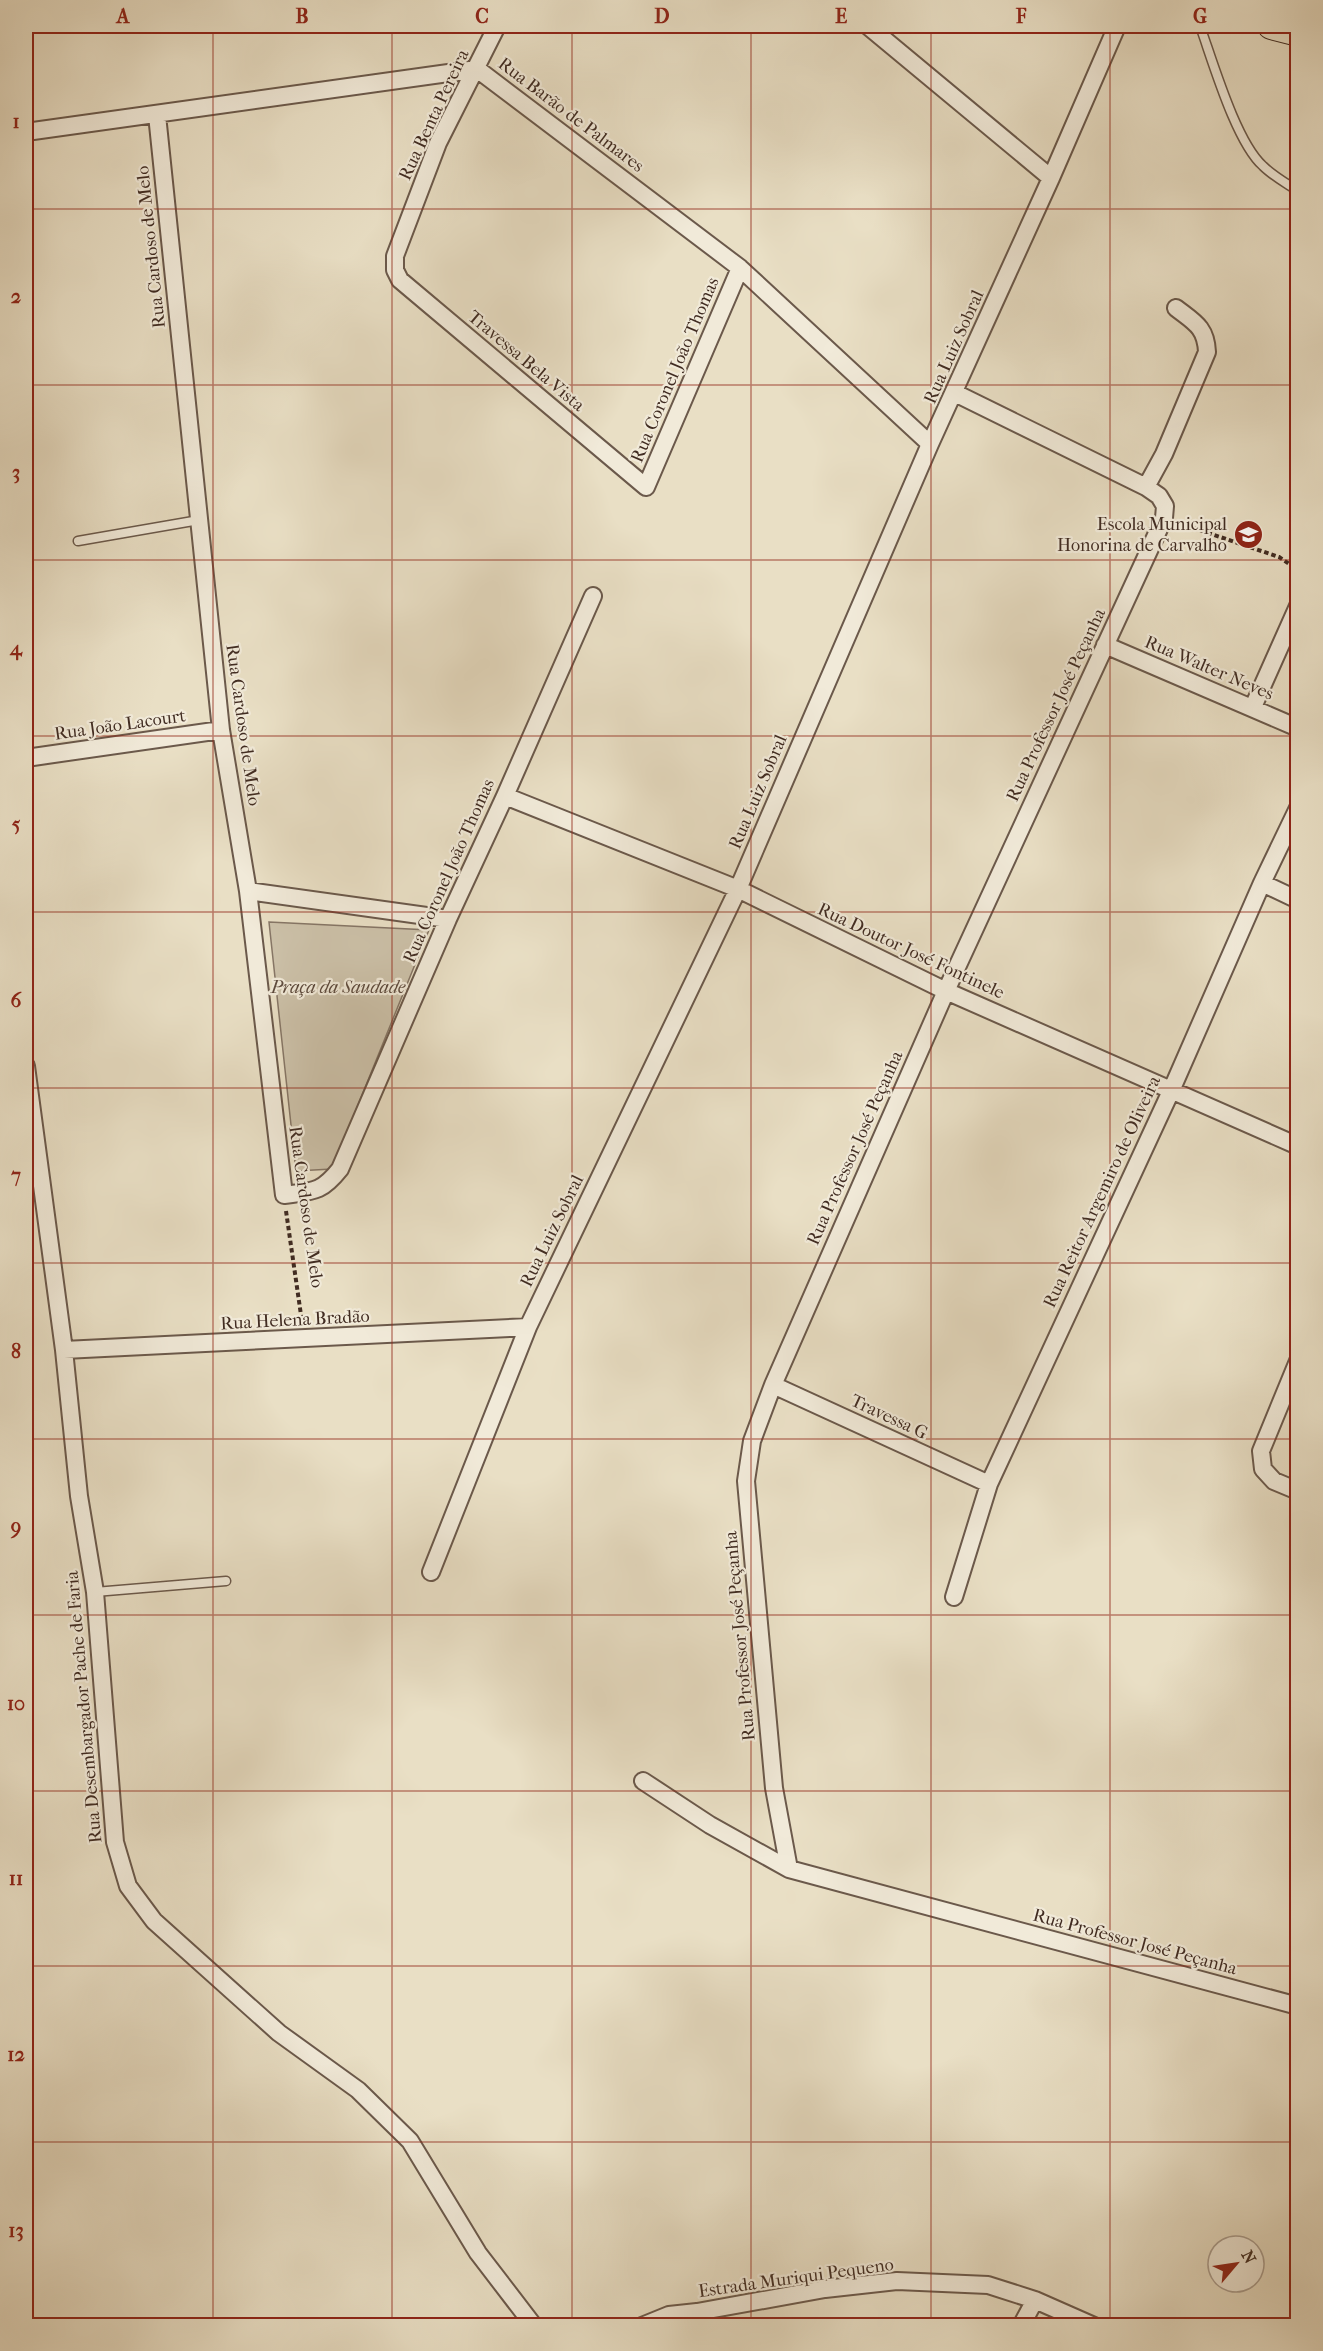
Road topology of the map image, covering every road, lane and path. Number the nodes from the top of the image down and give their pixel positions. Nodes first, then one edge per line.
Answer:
1 (497, 26) edge
2 (868, 26) edge
3 (1117, 26) edge
4 (1200, 26) edge
5 (1271, 26) edge
6 (1298, 33) edge
7 (477, 69) junction
8 (157, 115) junction
9 (26, 132) edge
10 (1051, 178) junction
11 (1298, 191) edge
12 (395, 256) joint
13 (740, 268) junction
14 (1176, 308) dead end
15 (955, 393) junction
16 (930, 444) junction
17 (646, 487) joint
18 (1146, 488) junction
19 (1164, 518) junction
20 (199, 520) junction
21 (78, 541) dead end
22 (1298, 570) edge
23 (593, 596) dead end
24 (1298, 606) edge
25 (1105, 645) junction
26 (1253, 707) junction
27 (1298, 728) edge
28 (221, 730) junction
29 (26, 758) edge
30 (505, 796) junction
31 (1298, 808) edge
32 (1262, 884) junction
33 (738, 890) junction
34 (248, 891) junction
35 (1298, 900) edge
36 (448, 919) junction
37 (946, 990) junction
38 (26, 1066) edge
39 (1171, 1091) junction
40 (1298, 1146) edge
41 (284, 1195) junction
42 (528, 1327) junction
43 (304, 1339) junction
44 (64, 1350) junction
45 (1298, 1361) edge
46 (773, 1385) junction
47 (989, 1484) junction
48 (1298, 1491) edge
49 (431, 1572) dead end
50 (226, 1581) dead end
51 (95, 1592) junction
52 (954, 1597) dead end
53 (643, 1781) dead end
54 (789, 1869) junction
55 (1298, 2006) edge
56 (1035, 2300) junction
57 (534, 2325) edge
58 (642, 2325) edge
59 (1021, 2325) edge
60 (1094, 2325) edge

1 - 7 street, Rua Benta Pereira
2 - 10 street
3 - 10 street, Rua Luiz Sobral
4 - 11 lane
5 - 6 main road
7 - 8 street, Rua Barão de Palmares
7 - 12 street, Rua Benta Pereira
7 - 13 street, Rua Barão de Palmares
8 - 9 street, Rua Barão de Palmares
8 - 20 street, Rua Cardoso de Melo
10 - 15 street, Rua Luiz Sobral
12 - 17 street, Travessa Bela Vista
13 - 16 street, Rua Barão de Palmares
13 - 17 street, Rua Coronel João Thomas
14 - 18 street
15 - 16 street, Rua Luiz Sobral
15 - 18 street
16 - 33 street, Rua Luiz Sobral
18 - 19 street
19 - 22 path
19 - 25 street, Rua Professor José Peçanha
20 - 21 lane
20 - 28 street, Rua Cardoso de Melo
23 - 30 street, Rua Coronel João Thomas
24 - 26 street
25 - 26 street, Rua Walter Neves
25 - 37 street, Rua Professor José Peçanha
26 - 27 street, Rua Walter Neves
28 - 29 street, Rua João Lacourt
28 - 34 street, Rua Cardoso de Melo
30 - 33 street, Rua Doutor José Fontinele
30 - 36 street, Rua Coronel João Thomas
31 - 32 street, Rua Reitor Argemiro de Oliveira
32 - 35 street
32 - 39 street, Rua Reitor Argemiro de Oliveira
33 - 37 street, Rua Doutor José Fontinele
33 - 42 street, Rua Luiz Sobral
34 - 36 street
34 - 41 street, Rua Cardoso de Melo
36 - 41 street, Rua Coronel João Thomas
37 - 39 street, Rua Doutor José Fontinele
37 - 46 street, Rua Professor José Peçanha
38 - 44 street, Rua Desembargador Pache de Faria
39 - 40 street, Rua Doutor José Fontinele
39 - 47 street, Rua Reitor Argemiro de Oliveira
41 - 43 path, Rua Cardoso de Melo
42 - 43 street, Rua Helena Bradão
42 - 49 street, Rua Luiz Sobral
43 - 44 street, Rua Helena Bradão
44 - 51 street, Rua Desembargador Pache de Faria
45 - 48 street
46 - 47 street, Travessa G
46 - 54 street, Rua Professor José Peçanha
47 - 52 street, Rua Reitor Argemiro de Oliveira
50 - 51 lane
51 - 57 street, Rua Desembargador Pache de Faria
53 - 54 street, Rua Professor José Peçanha
54 - 55 street, Rua Professor José Peçanha
56 - 58 street, Estrada Muriqui Pequeno
56 - 59 street
56 - 60 street, Estrada Muriqui Pequeno

